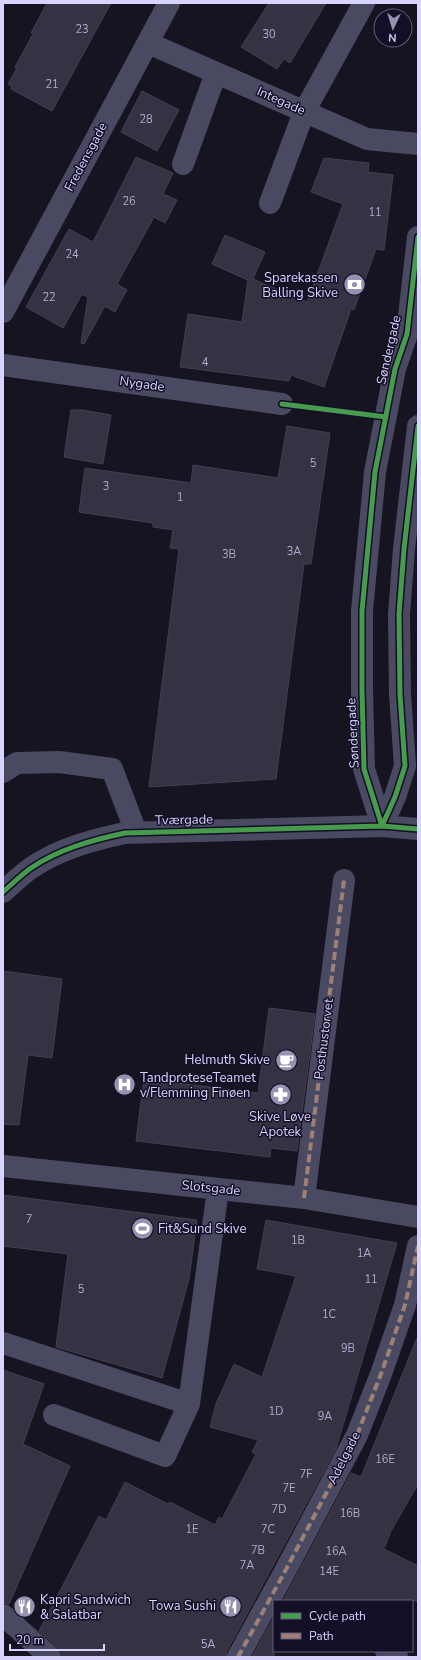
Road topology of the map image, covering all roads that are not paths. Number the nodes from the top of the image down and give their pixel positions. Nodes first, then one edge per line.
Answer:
1 (169, 3) edge
2 (364, 3) edge
3 (148, 43) junction
4 (216, 73) junction
5 (304, 112) junction
6 (418, 144) edge
7 (183, 164) dead end
8 (270, 203) dead end
9 (418, 237) edge
10 (3, 312) edge
11 (3, 365) edge
12 (282, 404) dead end
13 (418, 426) edge
14 (415, 472) edge
15 (3, 772) edge
16 (382, 826) junction
17 (418, 829) edge
18 (136, 832) junction
19 (344, 880) dead end
20 (3, 892) edge
21 (3, 1166) edge
22 (218, 1189) junction
23 (304, 1198) junction
24 (418, 1217) edge
25 (418, 1246) edge
26 (3, 1343) edge
27 (189, 1404) junction
28 (54, 1415) dead end
29 (3, 1615) edge
30 (388, 1652) edge
31 (50, 1657) edge
32 (238, 1657) edge
33 (397, 1657) edge

1 - 3 street, Fredensgade
2 - 5 street
3 - 4 street, Integade
3 - 10 street, Fredensgade
4 - 5 street, Integade
4 - 7 street
5 - 6 street, Integade
5 - 8 street
9 - 16 street, Søndergade
11 - 12 street, Nygade
13 - 14 street
14 - 16 street
15 - 18 street
16 - 17 street, Tværgade
16 - 18 street, Tværgade
18 - 20 street, Tværgade
19 - 23 street, Posthustorvet
21 - 22 street, Slotsgade
22 - 23 street, Slotsgade
22 - 27 street
23 - 24 street, Slotsgade
25 - 32 street, Adelgade
26 - 27 street
27 - 28 street
29 - 31 street
30 - 33 street

